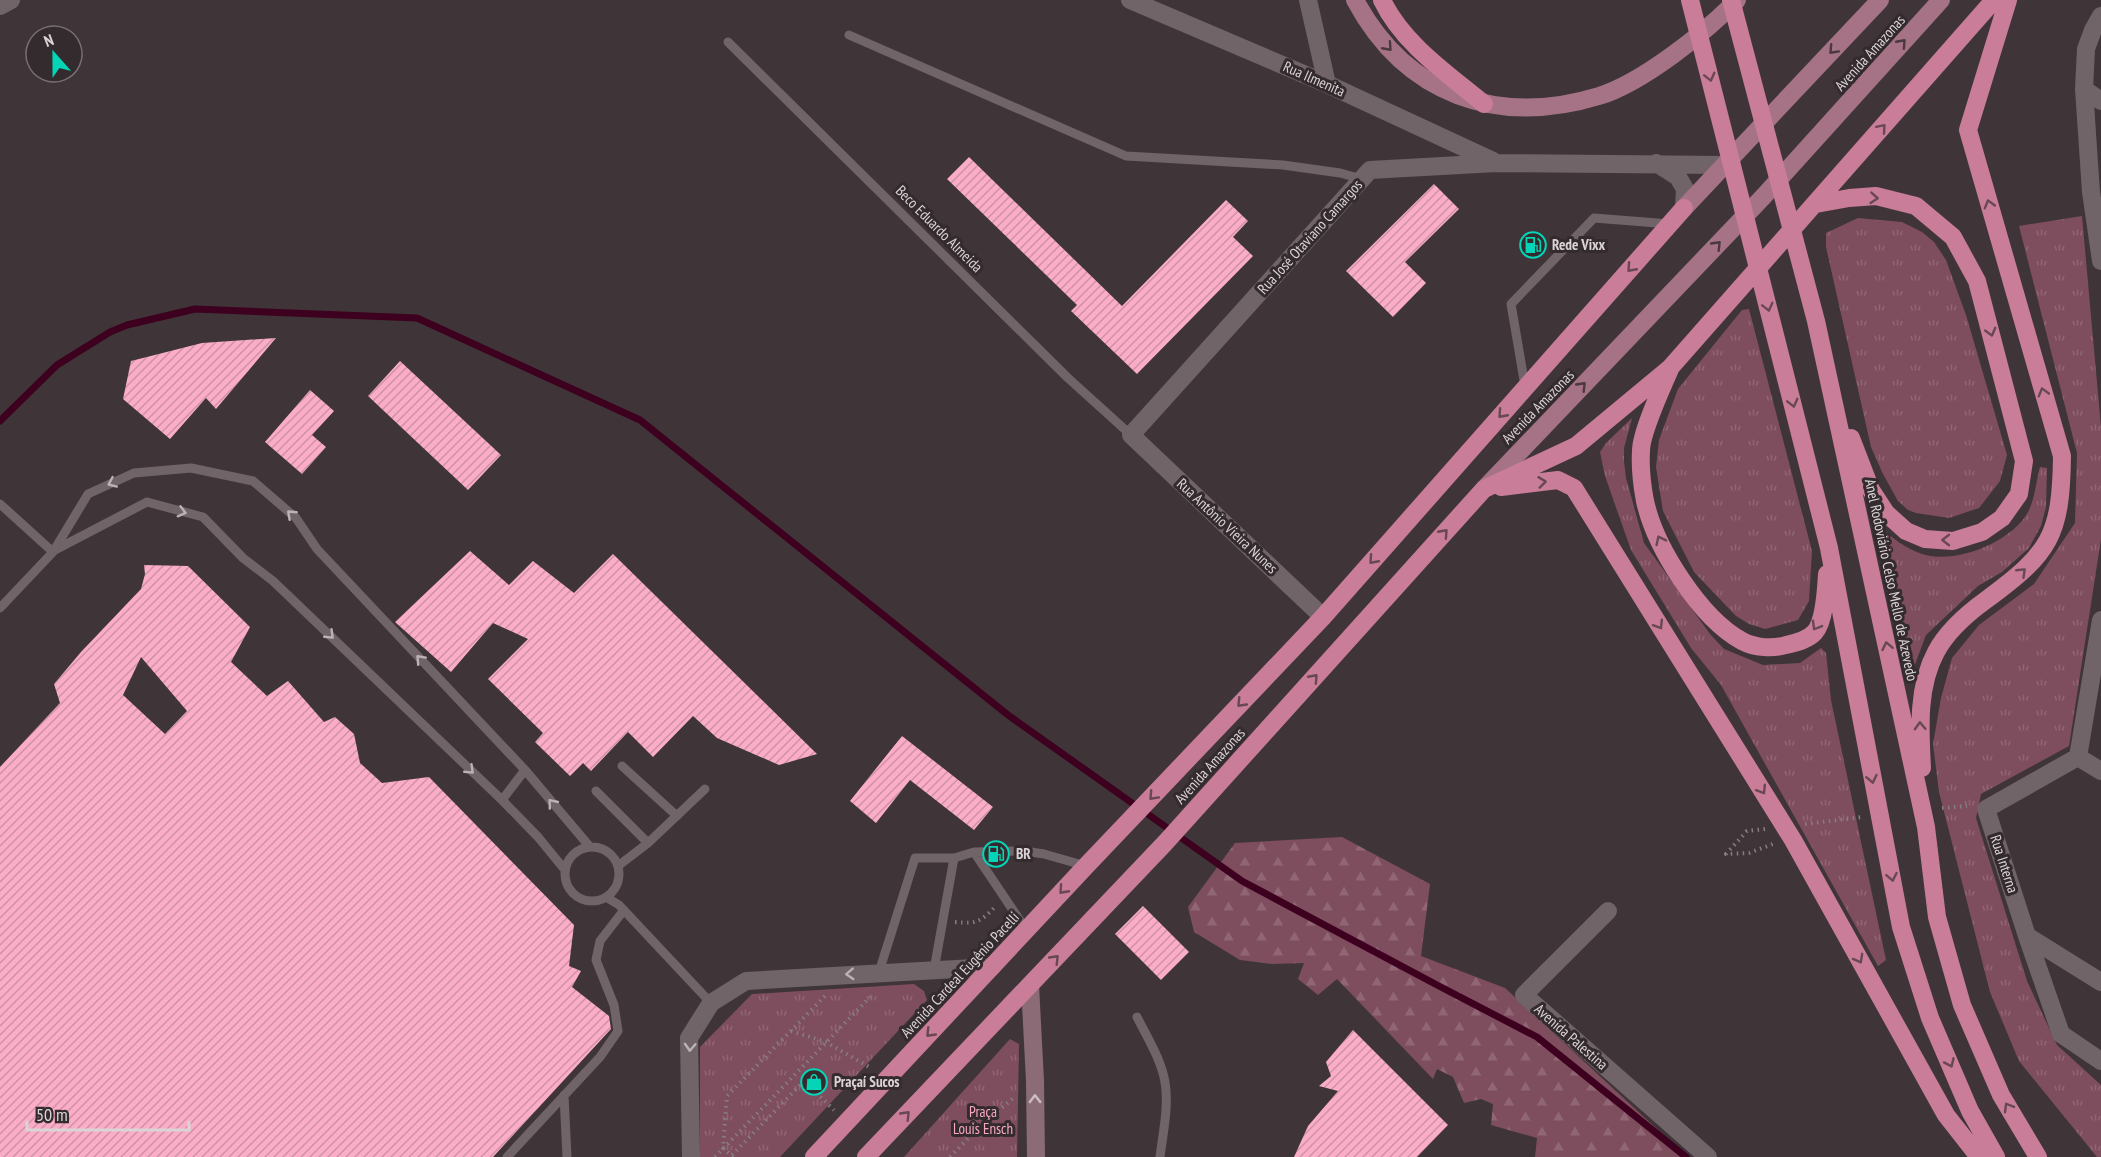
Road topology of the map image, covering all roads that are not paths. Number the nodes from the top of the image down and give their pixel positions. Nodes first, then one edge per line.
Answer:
1 (11, 0) edge
2 (1130, 0) edge
3 (1308, 0) edge
4 (1355, 0) edge
5 (1382, 0) edge
6 (1690, 0) edge
7 (1731, 0) edge
8 (1737, 0) edge
9 (1941, 0) edge
10 (1994, 0) edge
11 (2008, 0) edge
12 (1877, 3) edge
13 (0, 6) edge
14 (2101, 16) edge
15 (849, 35) dead end
16 (728, 42) dead end
17 (1327, 84) junction
18 (2084, 89) junction
19 (2101, 102) edge
20 (1484, 104) junction
21 (1655, 162) junction
22 (1496, 163) junction
23 (1725, 165) junction
24 (1362, 179) junction
25 (1816, 204) junction
26 (1684, 208) junction
27 (1670, 224) junction
28 (2101, 261) edge
29 (1823, 353) junction
30 (1670, 368) junction
31 (1526, 387) junction
32 (1131, 435) junction
33 (1484, 489) junction
34 (0, 504) edge
35 (1829, 548) junction
36 (53, 552) junction
37 (0, 608) edge
38 (1323, 617) junction
39 (2101, 620) edge
40 (2078, 757) junction
41 (622, 766) dead end
42 (525, 770) junction
43 (2101, 771) edge
44 (705, 789) dead end
45 (596, 791) dead end
46 (502, 800) junction
47 (677, 816) junction
48 (1132, 817) joint
49 (1929, 818) junction
50 (648, 843) junction
51 (590, 847) junction
52 (974, 852) junction
53 (954, 858) junction
54 (618, 866) junction
55 (1086, 866) junction
56 (565, 870) junction
57 (606, 897) junction
58 (624, 910) junction
59 (1608, 911) dead end
60 (1027, 931) junction
61 (2027, 936) junction
62 (992, 967) junction
63 (934, 970) junction
64 (887, 972) junction
65 (2101, 982) edge
66 (1030, 985) junction
67 (711, 1003) junction
68 (1137, 1017) dead end
69 (2101, 1061) edge
70 (564, 1095) junction
71 (507, 1157) edge
72 (567, 1157) edge
73 (691, 1157) edge
74 (814, 1157) edge
75 (866, 1157) edge
76 (1036, 1157) edge
77 (1160, 1157) edge
78 (1708, 1157) edge
79 (1979, 1157) edge
80 (1996, 1157) edge
81 (2038, 1157) edge

1 - 13 street
2 - 17 street, Rua Ilmenita
3 - 17 street
4 -> 20 main road
5 - 20 highway
6 -> 35 highway
7 - 29 highway, Anel Rodoviário Celso Mello de Azevedo
8 - 20 main road
33 -> 9 main road, Avenida Amazonas
25 -> 10 highway
49 -> 11 highway
12 -> 23 main road, Avenida Amazonas
14 - 18 street
15 - 24 lane
16 - 32 lane, Beco Eduardo Almeida
17 - 22 street, Rua Ilmenita
18 - 19 street
18 - 28 street
21 - 22 street, Rua José Otaviano Camargos
21 - 23 street, Rua José Otaviano Camargos
21 - 26 street
22 - 24 street, Rua José Otaviano Camargos
23 - 26 main road, Avenida Amazonas
24 - 32 street, Rua José Otaviano Camargos
25 -> 29 highway
25 - 30 highway
26 - 27 highway, Avenida Amazonas
27 -> 31 highway, Avenida Amazonas
27 - 31 lane
49 -> 29 highway, Anel Rodoviário Celso Mello de Azevedo
30 - 33 highway
35 -> 30 highway
31 -> 38 highway, Avenida Amazonas
32 - 38 street, Rua Antônio Vieira Nunes
66 -> 33 highway, Avenida Amazonas
33 -> 79 highway
34 - 36 lane
35 -> 80 highway
36 - 37 lane
42 -> 36 lane
36 -> 46 lane
38 -> 48 highway, Avenida Amazonas
39 - 40 street
40 - 43 street
40 - 61 street, Rua Interna
41 - 47 lane
42 - 46 lane
51 -> 42 lane
44 - 47 lane
45 - 50 lane
46 - 56 lane
47 - 50 lane
48 - 55 highway, Avenida Cardeal Eugênio Pacelli
81 -> 49 highway, Anel Rodoviário Celso Mello de Azevedo
50 - 54 lane
51 - 54 lane
51 - 56 lane
52 - 53 lane
52 - 55 lane
52 - 60 lane
53 - 63 lane
53 - 64 lane
54 - 57 lane
55 -> 60 highway, Avenida Cardeal Eugênio Pacelli
56 - 57 lane
57 - 58 lane
58 - 67 lane
58 - 70 lane
59 - 78 street, Avenida Palestina
60 - 62 highway, Avenida Cardeal Eugênio Pacelli
61 - 65 street
61 - 69 street
62 - 63 street
62 -> 74 highway, Avenida Cardeal Eugênio Pacelli
63 - 64 street
64 -> 67 street
75 -> 66 highway
76 -> 66 street
67 -> 73 street
68 - 77 lane
70 - 71 lane
70 - 72 lane

